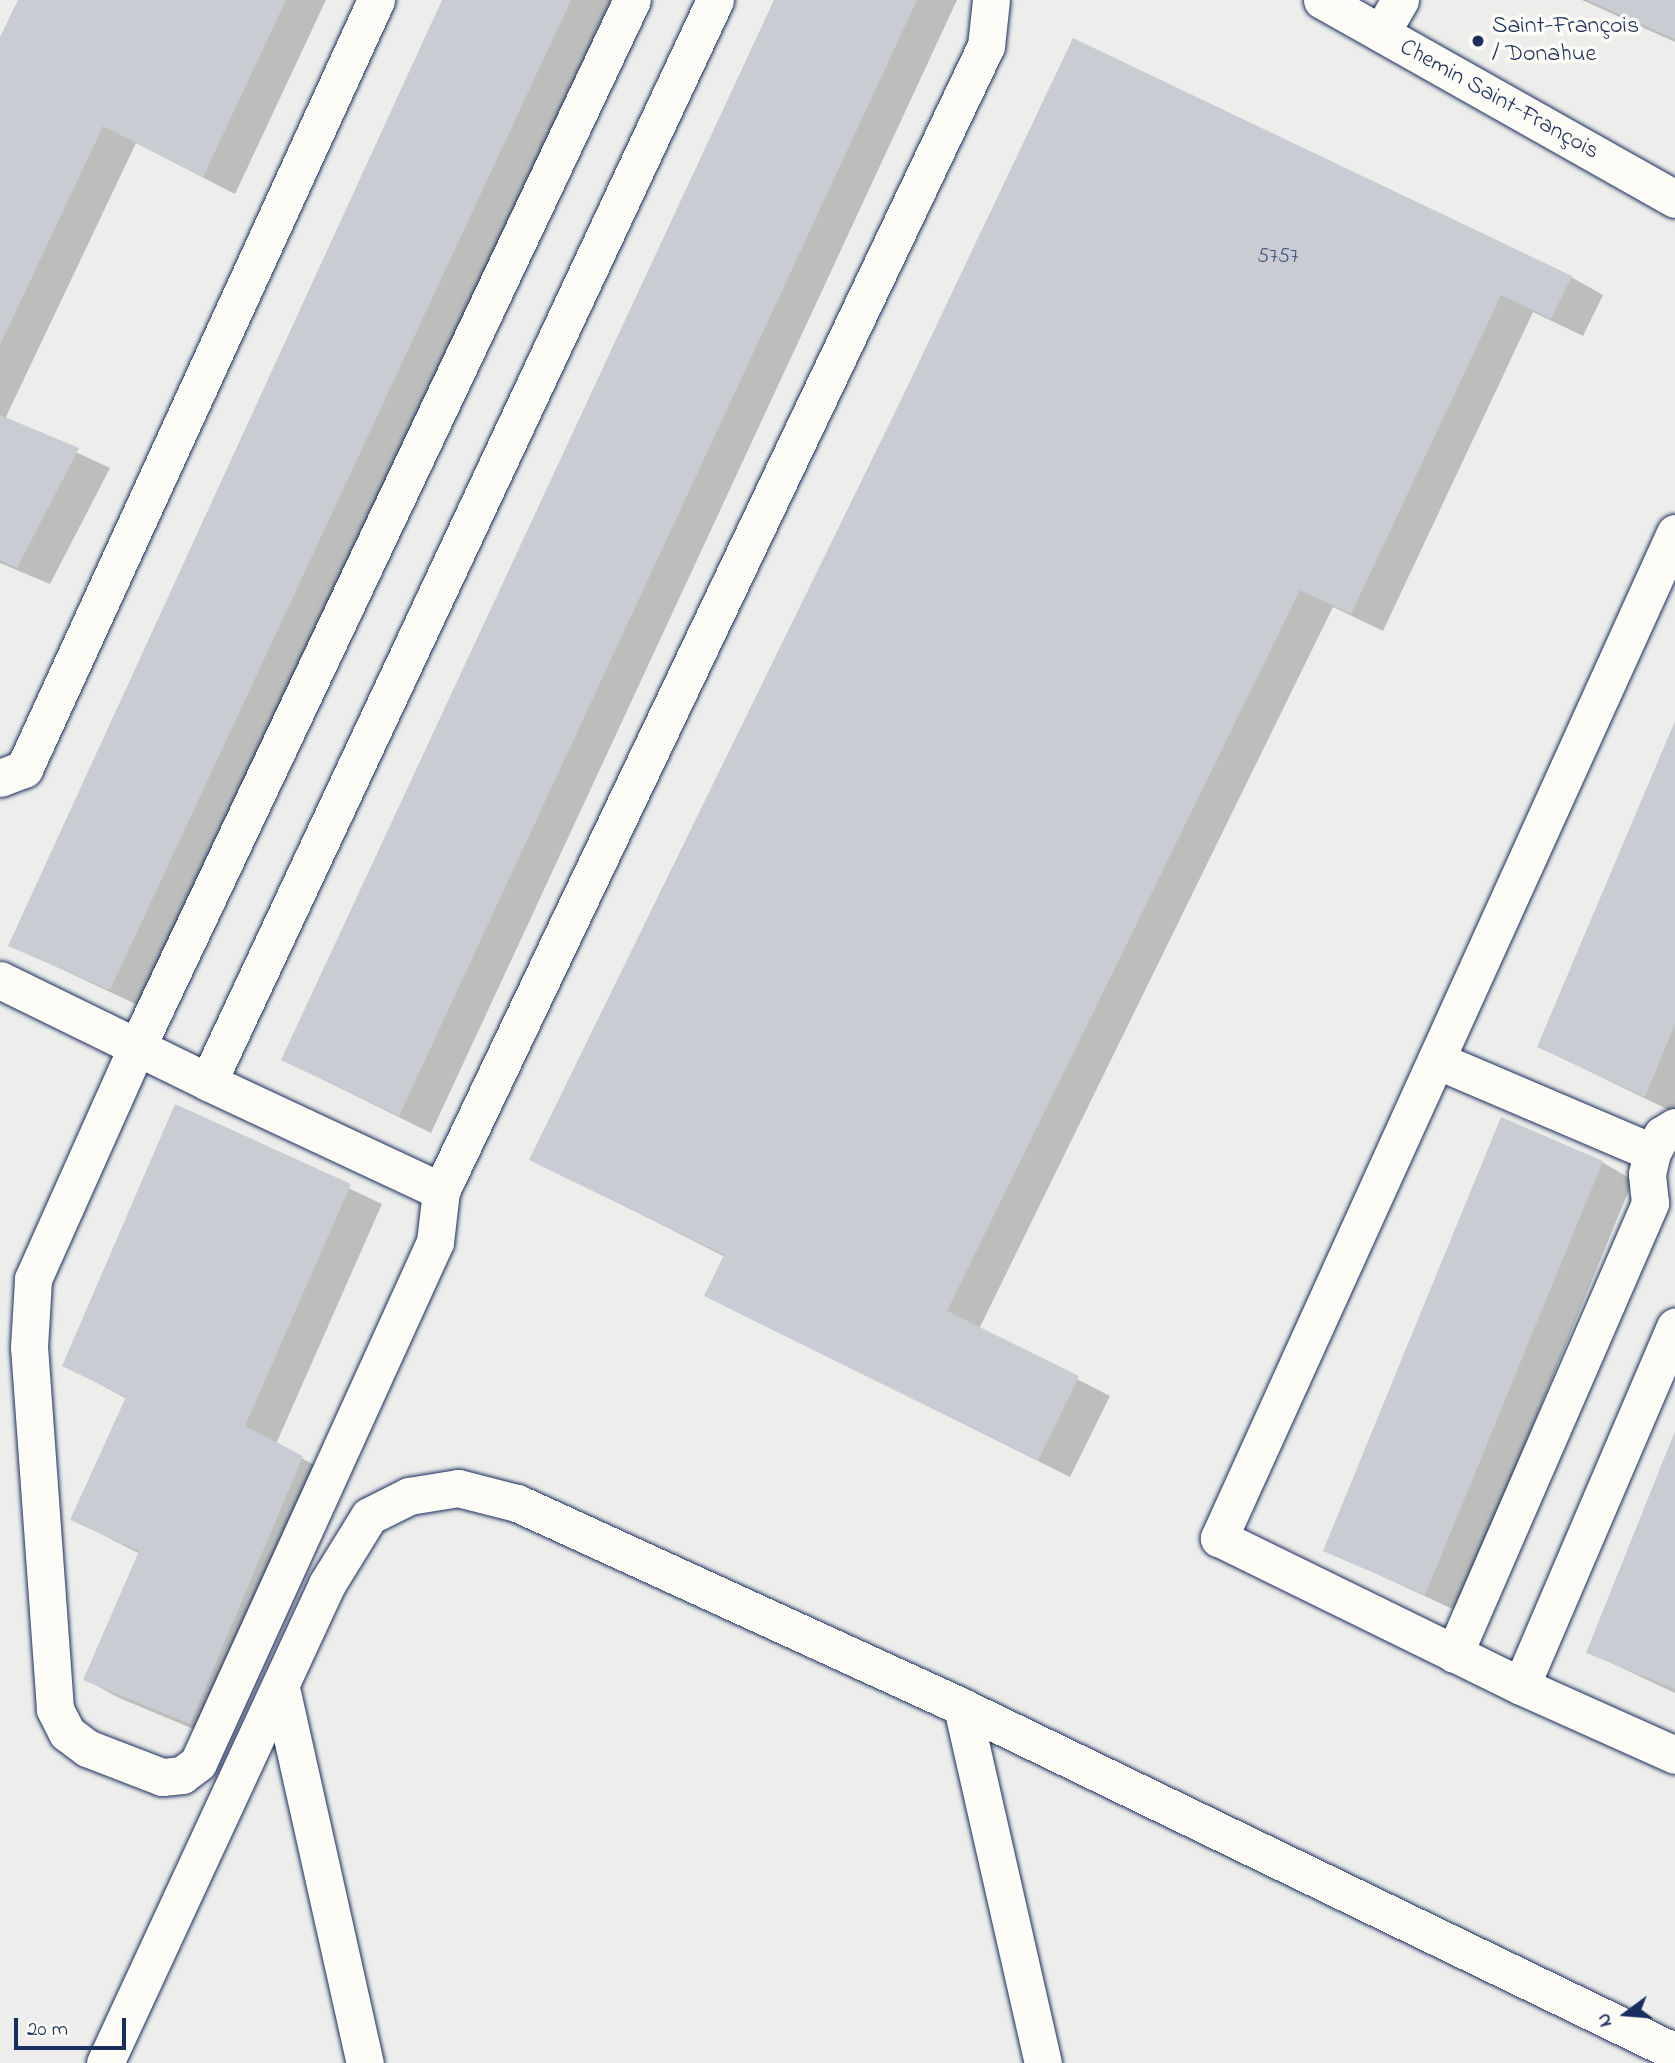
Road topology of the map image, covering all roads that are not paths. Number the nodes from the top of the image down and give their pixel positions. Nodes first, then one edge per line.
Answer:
1 (376, 0) edge
2 (632, 0) edge
3 (715, 0) edge
4 (992, 0) edge
5 (1322, 0) edge
6 (1400, 0) edge
7 (1381, 33) junction
8 (1675, 199) edge
9 (1675, 533) edge
10 (0, 778) edge
11 (0, 979) edge
12 (137, 1047) junction
13 (1436, 1060) junction
14 (208, 1082) junction
15 (1663, 1139) edge
16 (441, 1191) junction
17 (1675, 1327) edge
18 (1454, 1654) junction
19 (1521, 1686) junction
20 (281, 1688) junction
21 (962, 1707) junction
22 (1675, 1755) edge
23 (1675, 2052) edge
24 (105, 2063) edge
25 (365, 2063) edge
26 (1043, 2063) edge

1 - 10 street
2 - 12 street
3 - 14 street
4 - 16 street
5 - 7 street, Chemin Saint-François
6 - 7 street
7 - 8 street, Chemin Saint-François
9 - 13 street
11 - 12 street
12 - 14 street
12 - 16 street
13 - 15 street
13 - 18 street
14 - 16 street
15 - 18 street
17 - 19 street
18 - 19 street
19 - 22 street
20 - 21 street
20 - 24 street
20 - 25 street
21 - 23 street
21 - 26 street

